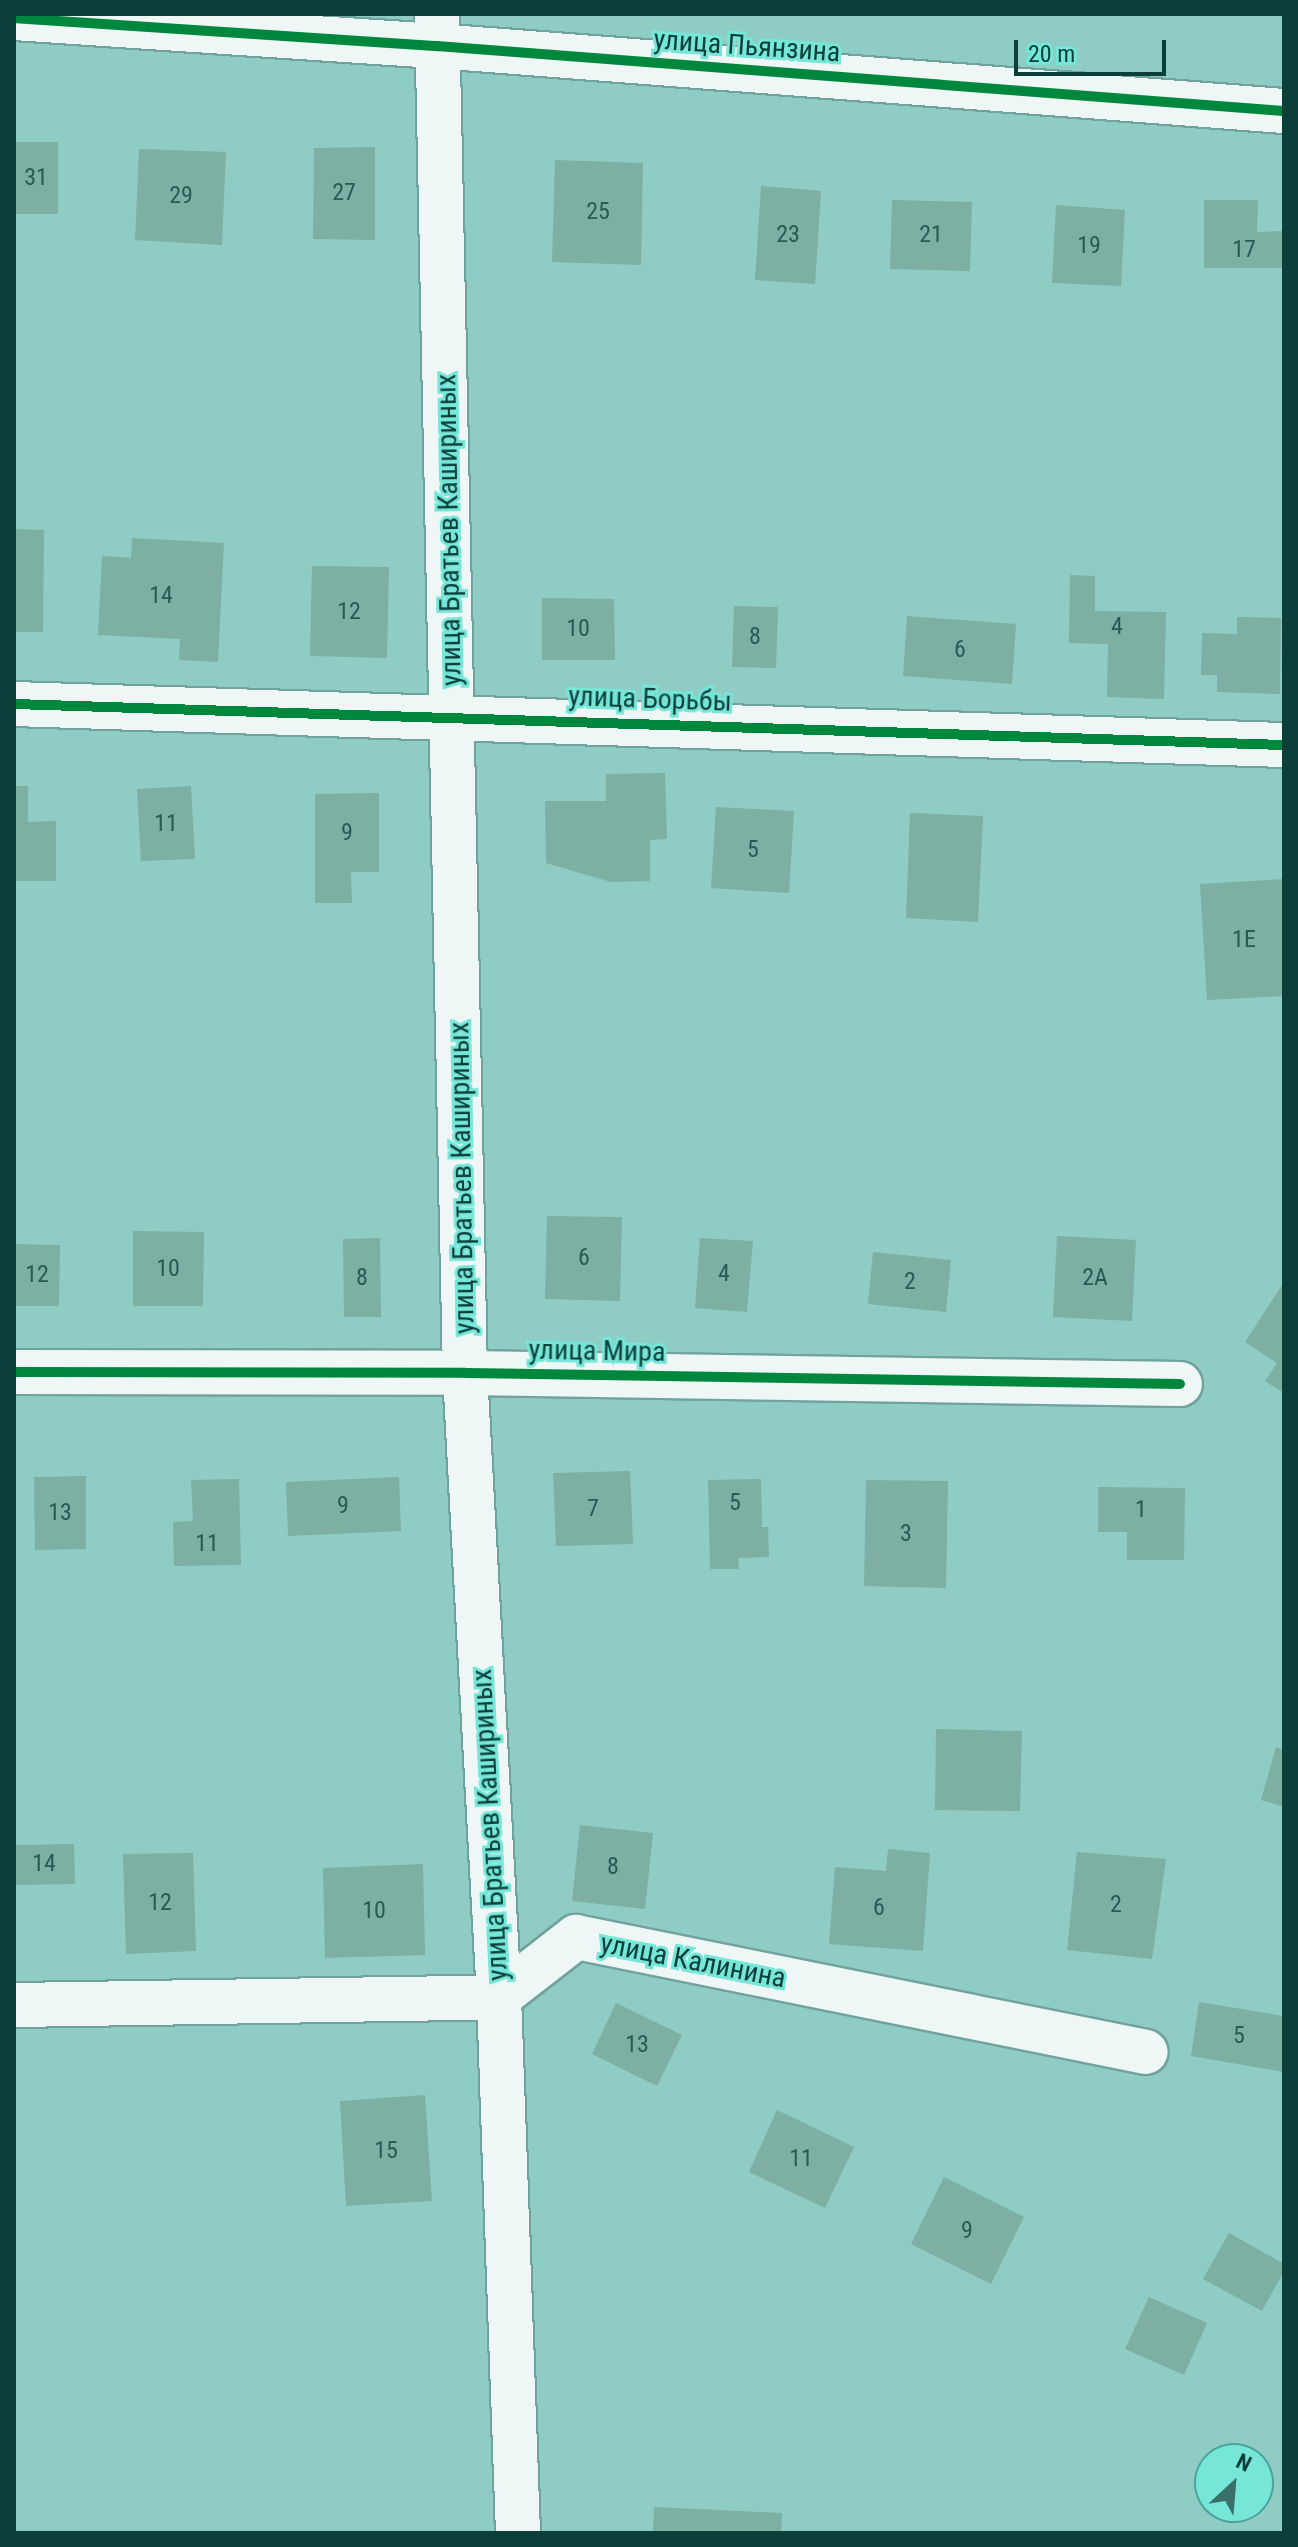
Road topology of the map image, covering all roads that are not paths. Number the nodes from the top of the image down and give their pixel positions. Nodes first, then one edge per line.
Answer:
1 (14, 18) edge
2 (437, 30) edge
3 (1284, 111) edge
4 (14, 704) edge
5 (453, 716) junction
6 (1284, 745) edge
7 (14, 1372) edge
8 (465, 1373) junction
9 (1180, 1384) dead end
10 (499, 1997) junction
11 (14, 2005) edge
12 (1146, 2052) dead end
13 (518, 2533) edge

1 - 2 street, улица Пьянзина
2 - 3 street, улица Пьянзина
2 - 5 street, улица Братьев Кашириных
4 - 5 street, улица Борьбы
5 - 6 street, улица Борьбы
5 - 8 street, улица Братьев Кашириных
7 - 8 street, улица Мира
8 - 9 street, улица Мира
8 - 10 street, улица Братьев Кашириных
10 - 11 street
10 - 12 street, улица Калинина
10 - 13 street, улица Братьев Кашириных

